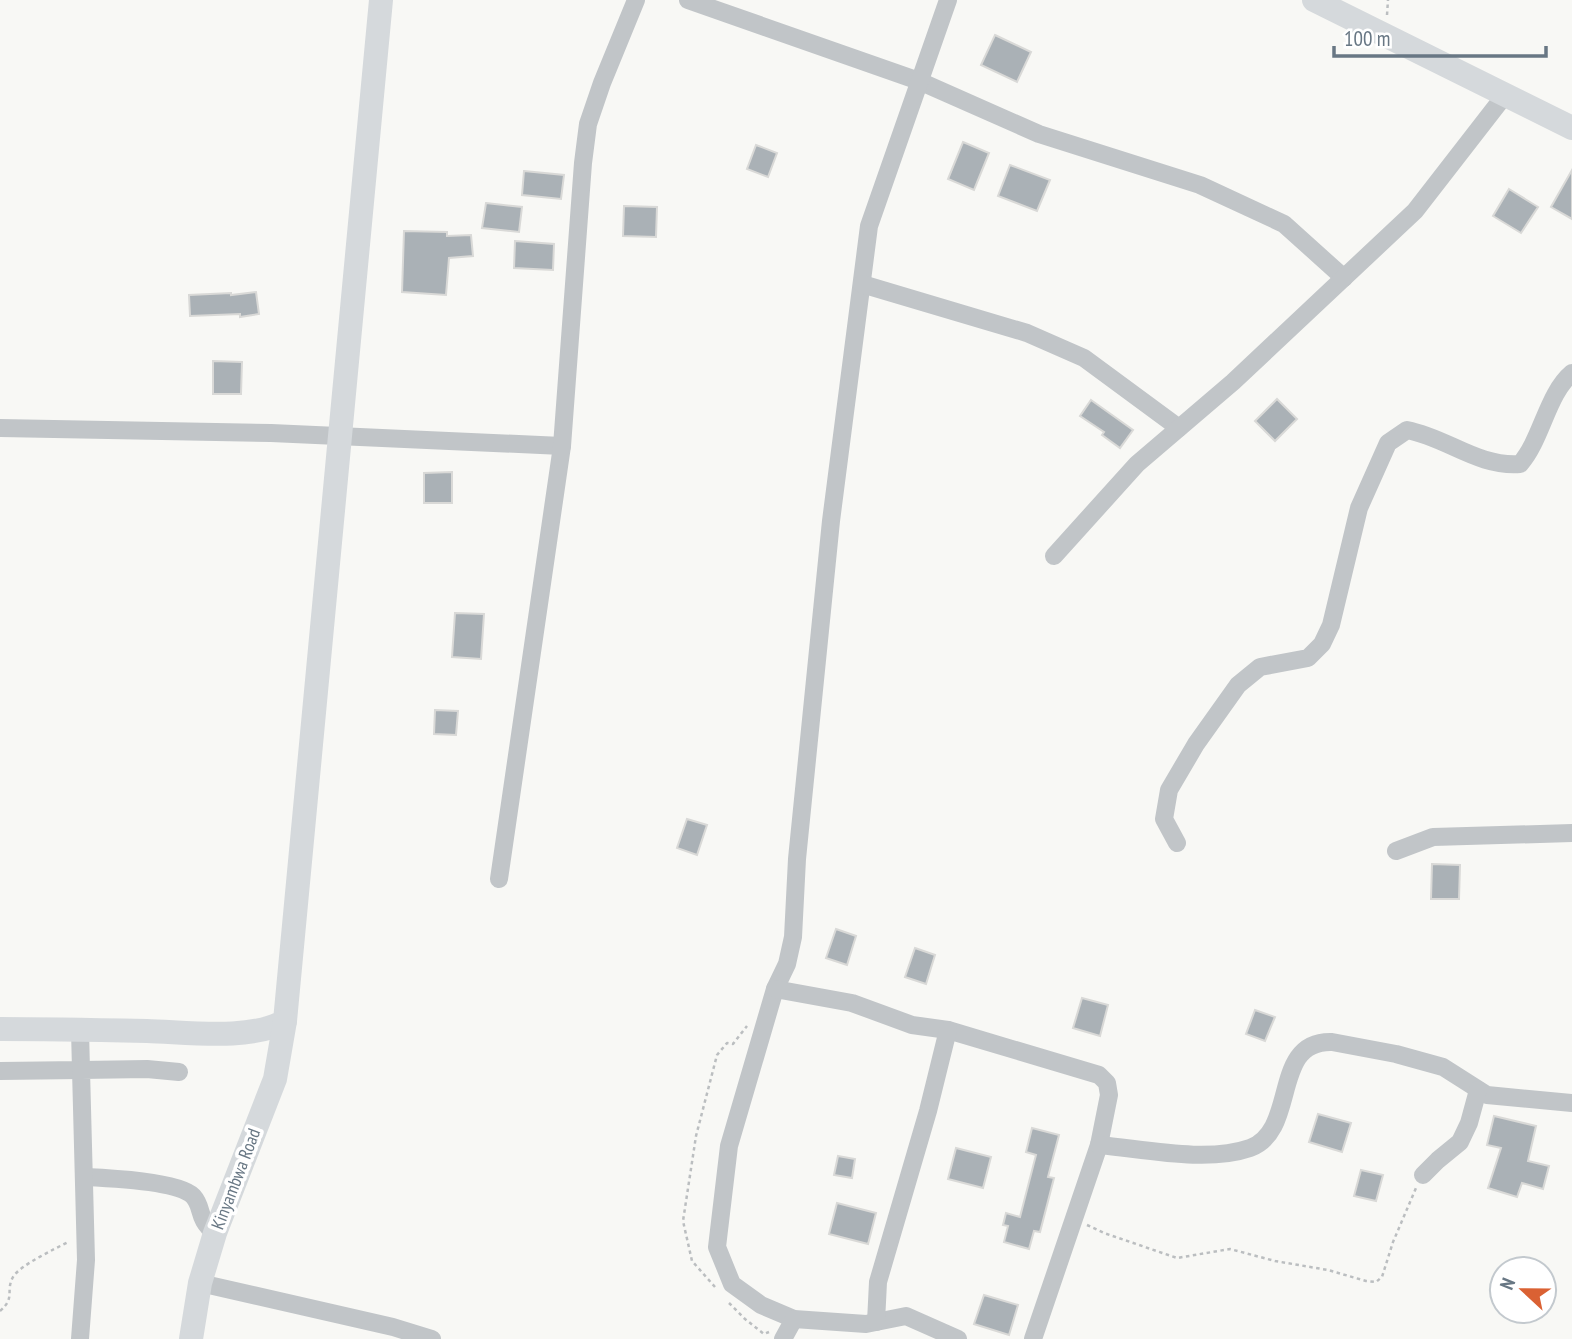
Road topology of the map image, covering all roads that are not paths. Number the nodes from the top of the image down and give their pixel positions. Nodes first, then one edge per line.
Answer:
1 (381, 0) edge
2 (636, 0) edge
3 (688, 0) edge
4 (948, 0) edge
5 (1314, 0) edge
6 (919, 81) junction
7 (1505, 95) junction
8 (1572, 128) edge
9 (1344, 278) junction
10 (862, 284) junction
11 (1572, 373) edge
12 (0, 428) edge
13 (1179, 428) junction
14 (340, 437) junction
15 (562, 446) junction
16 (1054, 556) dead end
17 (1572, 832) edge
18 (1177, 843) dead end
19 (1396, 851) dead end
20 (499, 879) dead end
21 (775, 989) junction
22 (285, 1021) junction
23 (0, 1029) edge
24 (80, 1030) junction
25 (948, 1030) junction
26 (81, 1070) junction
27 (0, 1071) edge
28 (179, 1072) dead end
29 (1478, 1090) junction
30 (1572, 1103) edge
31 (1099, 1145) junction
32 (1423, 1175) road end
33 (84, 1177) junction
34 (215, 1233) junction
35 (200, 1283) junction
36 (794, 1319) junction
37 (876, 1322) junction
38 (80, 1339) edge
39 (191, 1339) edge
40 (432, 1339) edge
41 (783, 1339) edge
42 (958, 1339) edge
43 (1033, 1339) edge

1 - 14 street, Kinyambwa Road
2 - 15 street
3 - 6 street
4 - 6 street
5 - 7 street
6 - 9 street
6 - 10 street
7 - 8 street
7 - 9 street
9 - 13 street
10 - 13 street
10 - 21 street
11 - 18 street
12 - 14 street
13 - 16 street
14 - 15 street
14 - 22 street, Kinyambwa Road
15 - 20 street
17 - 19 street
21 - 25 street
21 - 36 street
22 - 24 street
22 - 34 street, Kinyambwa Road
23 - 24 street
24 - 26 street
25 - 31 street
25 - 37 street
26 - 27 street
26 - 28 street
26 - 33 street
29 - 30 street
29 - 31 street
29 - 32 street
31 - 43 street
33 - 34 street
33 - 38 street
34 - 35 street, Kinyambwa Road
35 - 39 street, Kinyambwa Road
35 - 40 street
36 - 37 street
36 - 41 street
37 - 42 street

